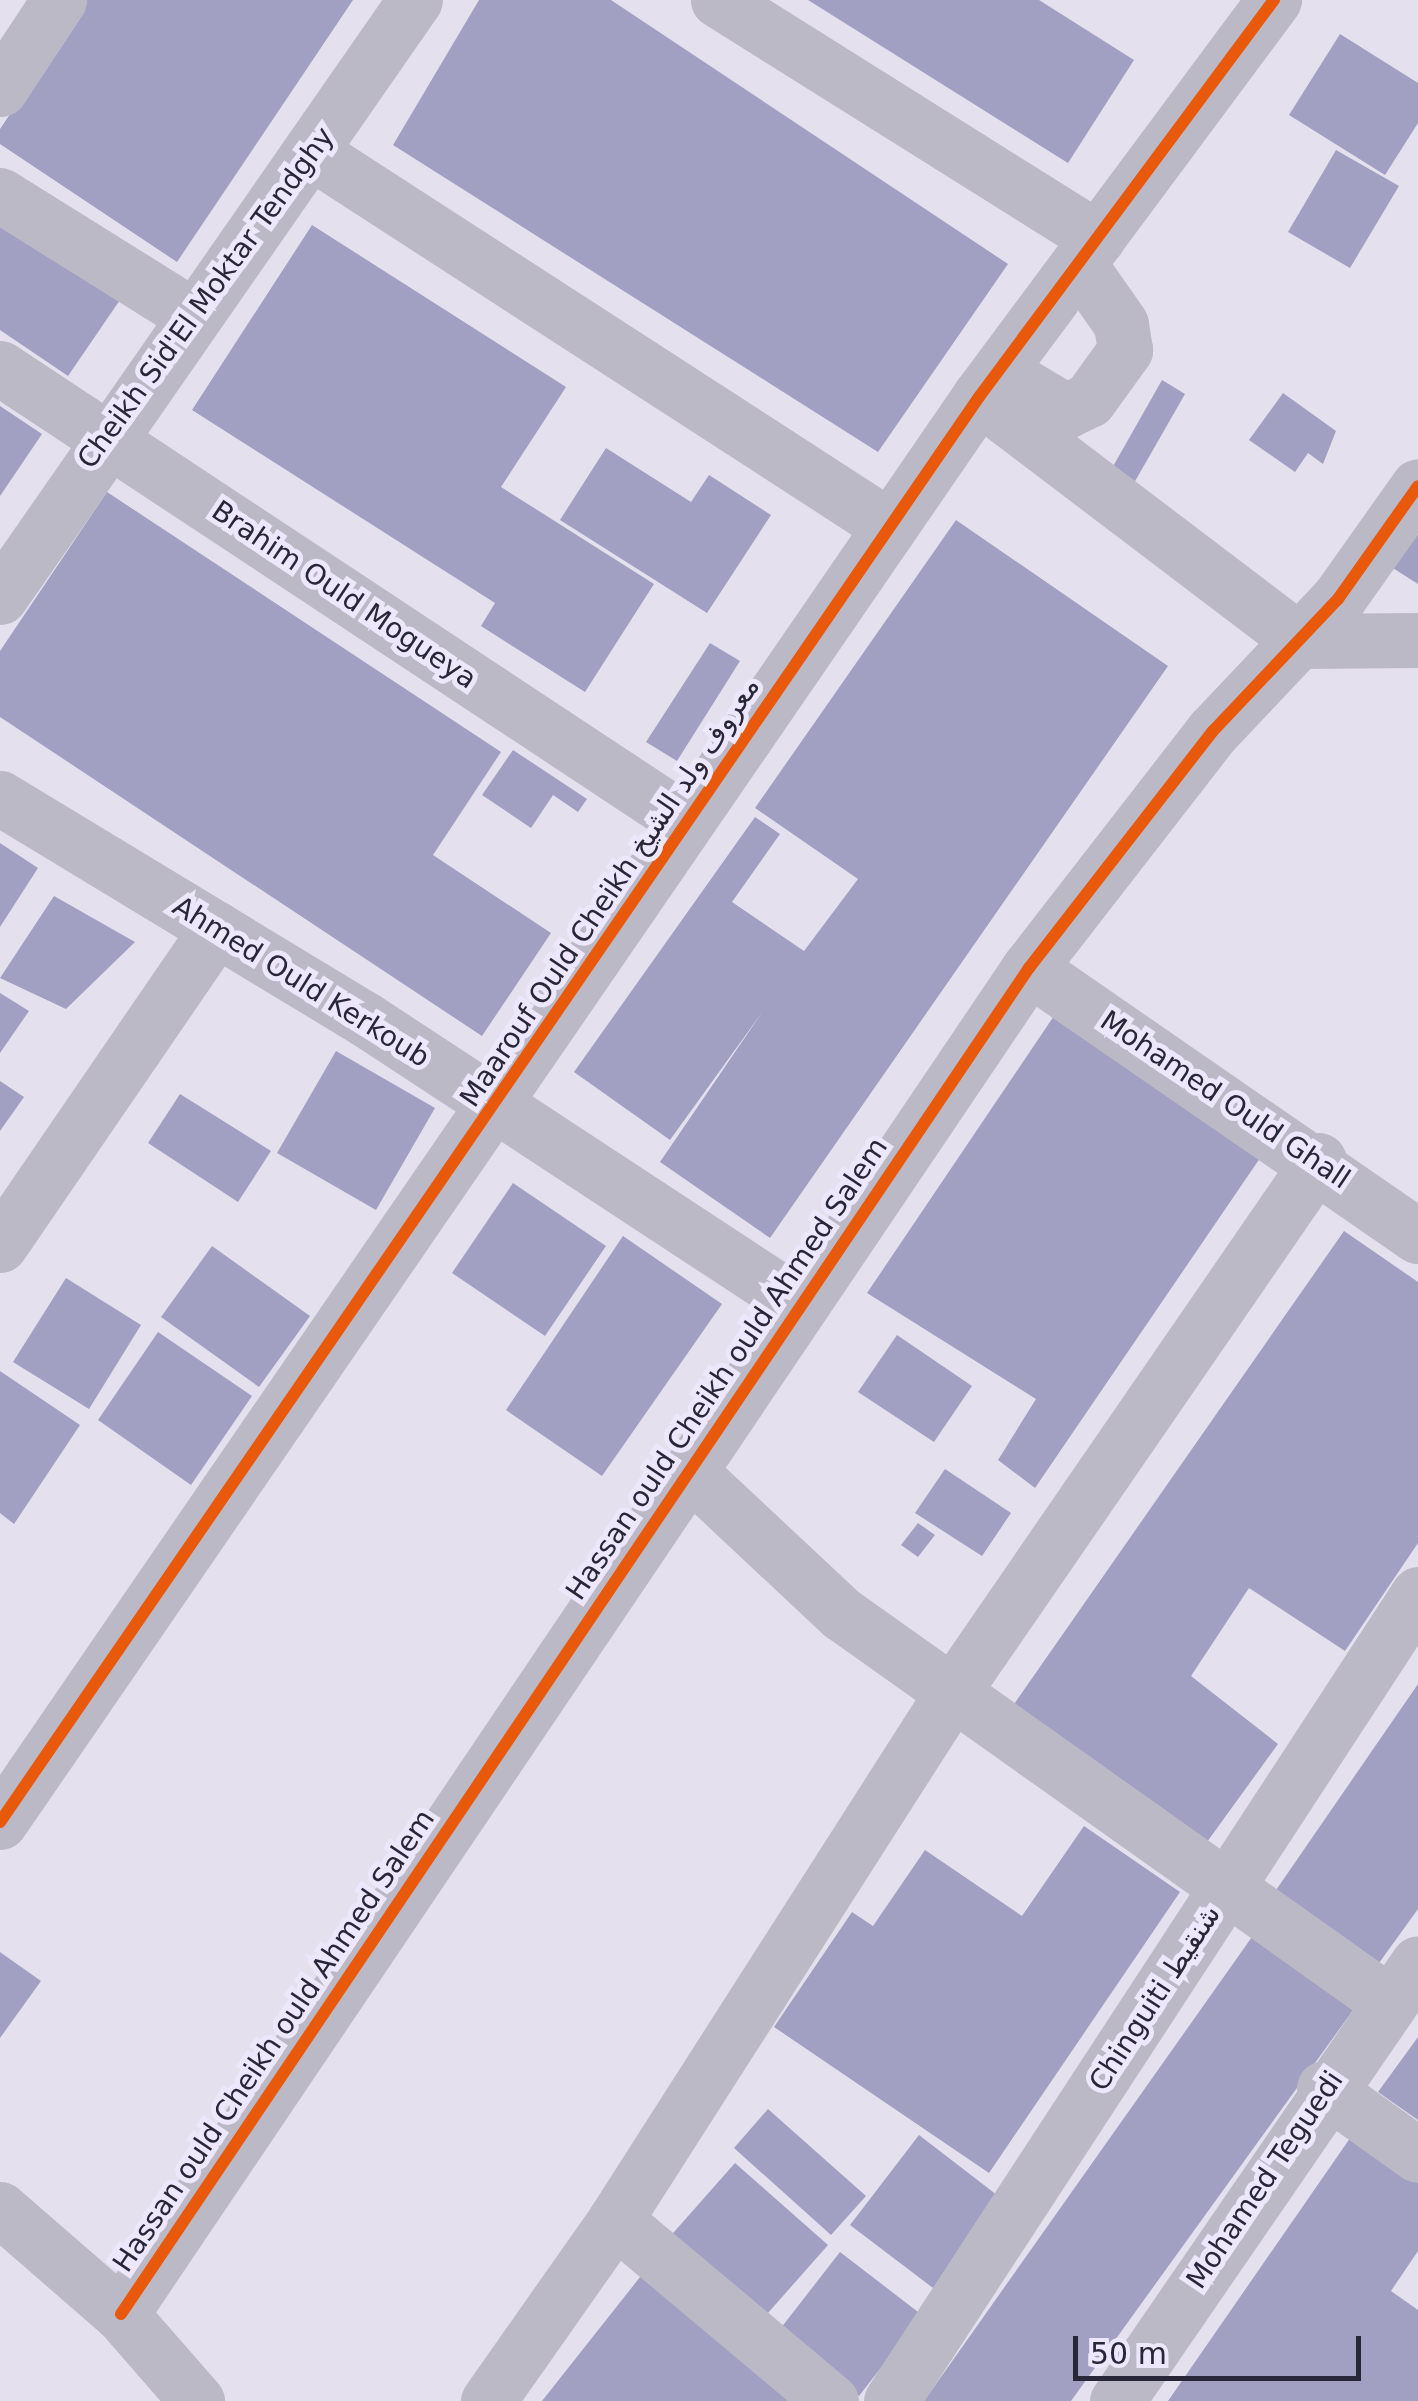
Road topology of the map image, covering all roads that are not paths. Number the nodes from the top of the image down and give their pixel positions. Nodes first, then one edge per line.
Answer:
1 (58, 0) edge
2 (415, 0) edge
3 (718, 0) edge
4 (1274, 0) edge
5 (0, 88) edge
6 (311, 152) junction
7 (0, 195) edge
8 (1088, 251) junction
9 (192, 315) junction
10 (0, 368) edge
11 (989, 384) junction
12 (104, 436) junction
13 (1418, 486) edge
14 (890, 526) junction
15 (0, 597) edge
16 (1418, 640) edge
17 (1300, 641) junction
18 (0, 798) edge
19 (687, 822) junction
20 (216, 928) junction
21 (1029, 968) junction
22 (496, 1104) junction
23 (1319, 1160) junction
24 (1418, 1236) edge
25 (0, 1245) edge
26 (799, 1304) junction
27 (688, 1471) junction
28 (1418, 1594) edge
29 (952, 1693) junction
30 (0, 1822) edge
31 (1227, 1886) junction
32 (1404, 1983) edge
33 (1324, 2088) junction
34 (1418, 2154) edge
35 (0, 2210) edge
36 (615, 2220) junction
37 (121, 2314) junction
38 (184, 2397) edge
39 (488, 2401) edge
40 (831, 2401) edge
41 (891, 2401) edge
42 (1117, 2401) edge

1 - 5 street
2 - 6 street, Cheikh Sid'El Moktar Tendghy
3 - 8 street
4 - 8 street, Maarouf Ould Cheikh معروف ولد الشيخ
6 - 9 street, Cheikh Sid'El Moktar Tendghy
6 - 14 street
7 - 9 street
8 - 11 street, Maarouf Ould Cheikh معروف ولد الشيخ
8 - 11 street
9 - 12 street, Cheikh Sid'El Moktar Tendghy
10 - 12 street, Brahim Ould Mogueya
11 - 14 street, Maarouf Ould Cheikh معروف ولد الشيخ
11 - 17 street
12 - 15 street, Cheikh Sid'El Moktar Tendghy
12 - 19 street, Brahim Ould Mogueya
13 - 17 street, Hassan ould Cheikh ould Ahmed Salem
14 - 19 street, Maarouf Ould Cheikh معروف ولد الشيخ
16 - 17 street
17 - 21 street, Hassan ould Cheikh ould Ahmed Salem
18 - 20 street, Ahmed Ould Kerkoub
19 - 22 street, Maarouf Ould Cheikh معروف ولد الشيخ
20 - 22 street, Ahmed Ould Kerkoub
20 - 25 street
21 - 23 street, Mohamed Ould Ghall
21 - 26 street, Hassan ould Cheikh ould Ahmed Salem
22 - 26 street, Ahmed Ould Kerkoub
22 - 30 street, Maarouf Ould Cheikh معروف ولد الشيخ
23 - 24 street, Mohamed Ould Ghall
23 - 29 street
26 - 27 street, Hassan ould Cheikh ould Ahmed Salem
27 - 29 street
27 - 37 street, Hassan ould Cheikh ould Ahmed Salem
28 - 31 street, Chinguiti شنقيط
29 - 31 street
29 - 36 street
31 - 32 street
31 - 41 street, Chinguiti شنقيط
32 - 33 street, Mohamed Teguedi
33 - 34 street
33 - 42 street, Mohamed Teguedi
35 - 37 street
36 - 39 street
36 - 40 street
37 - 38 street

